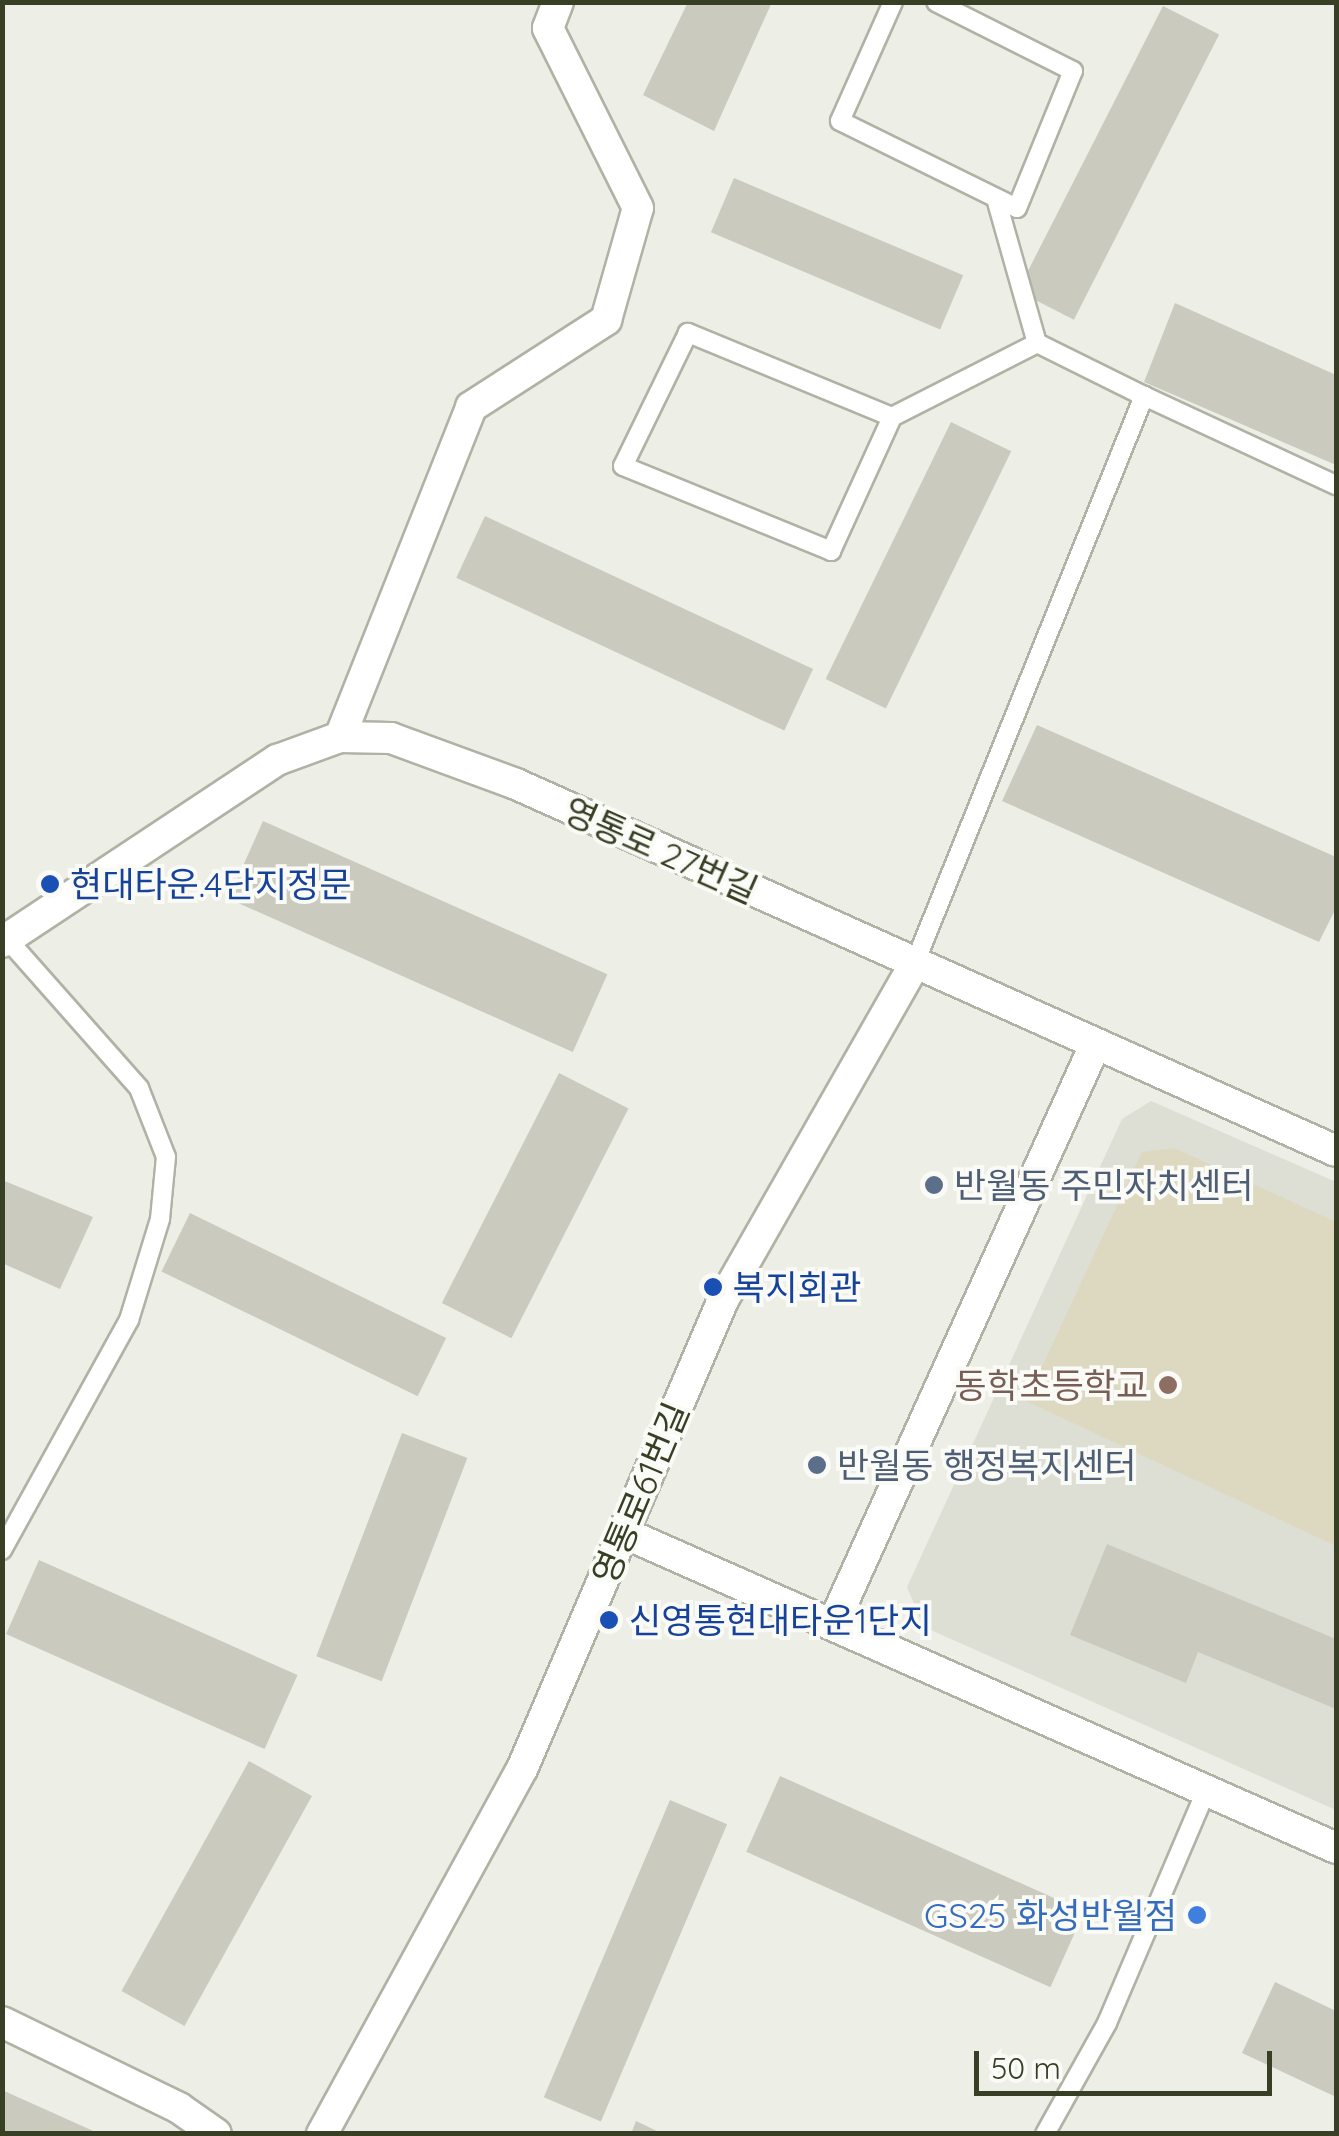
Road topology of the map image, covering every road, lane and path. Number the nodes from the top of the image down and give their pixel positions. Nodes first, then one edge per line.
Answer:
1 (558, 2) edge
2 (893, 2) edge
3 (936, 2) edge
4 (997, 202) junction
5 (1037, 343) junction
6 (1144, 396) junction
7 (892, 417) junction
8 (1336, 486) edge
9 (340, 737) junction
10 (5, 940) edge
11 (914, 965) junction
12 (1095, 1045) junction
13 (1336, 1151) edge
14 (622, 1532) junction
15 (2, 1550) edge
16 (833, 1624) junction
17 (1206, 1791) junction
18 (1336, 1848) edge
19 (2, 2022) edge
20 (216, 2134) edge
21 (322, 2134) edge
22 (1044, 2134) edge

1 - 9 street
2 - 4 lane
3 - 4 lane
4 - 5 lane
5 - 6 lane
5 - 7 lane
6 - 8 lane
6 - 11 lane
7 - 7 lane
9 - 10 street, 영통로 27번길
9 - 11 street, 영통로 27번길
10 - 15 lane
11 - 12 street, 영통로 27번길
11 - 14 street, 영통로61번길
12 - 13 street, 영통로 27번길
12 - 16 street
14 - 16 street
14 - 21 street, 영통로61번길
16 - 17 street
17 - 18 street
17 - 22 lane
19 - 20 street

